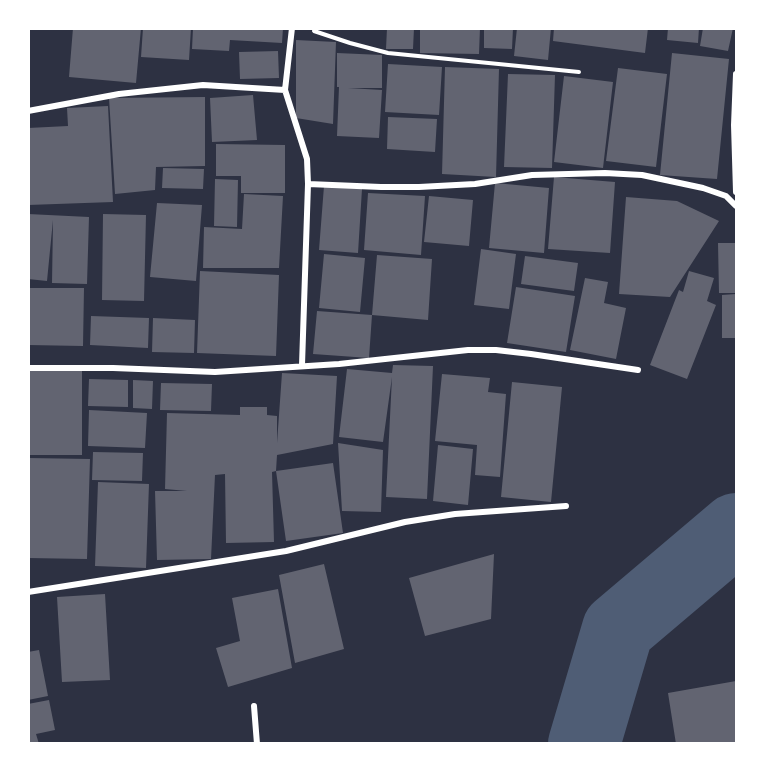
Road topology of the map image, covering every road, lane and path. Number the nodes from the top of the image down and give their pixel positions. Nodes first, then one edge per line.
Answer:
1 (292, 28) edge
2 (308, 28) edge
3 (579, 72) dead end
4 (736, 74) edge
5 (285, 90) junction
6 (28, 111) edge
7 (308, 183) junction
8 (736, 192) edge
9 (736, 206) edge
10 (302, 365) junction
11 (28, 368) edge
12 (638, 370) dead end
13 (566, 506) dead end
14 (28, 592) edge
15 (254, 706) dead end
16 (257, 744) edge

1 - 5 street
2 - 3 path
4 - 8 street
5 - 6 street
5 - 7 street
7 - 9 street
7 - 10 street
10 - 11 street
10 - 12 street
13 - 14 street
15 - 16 street

